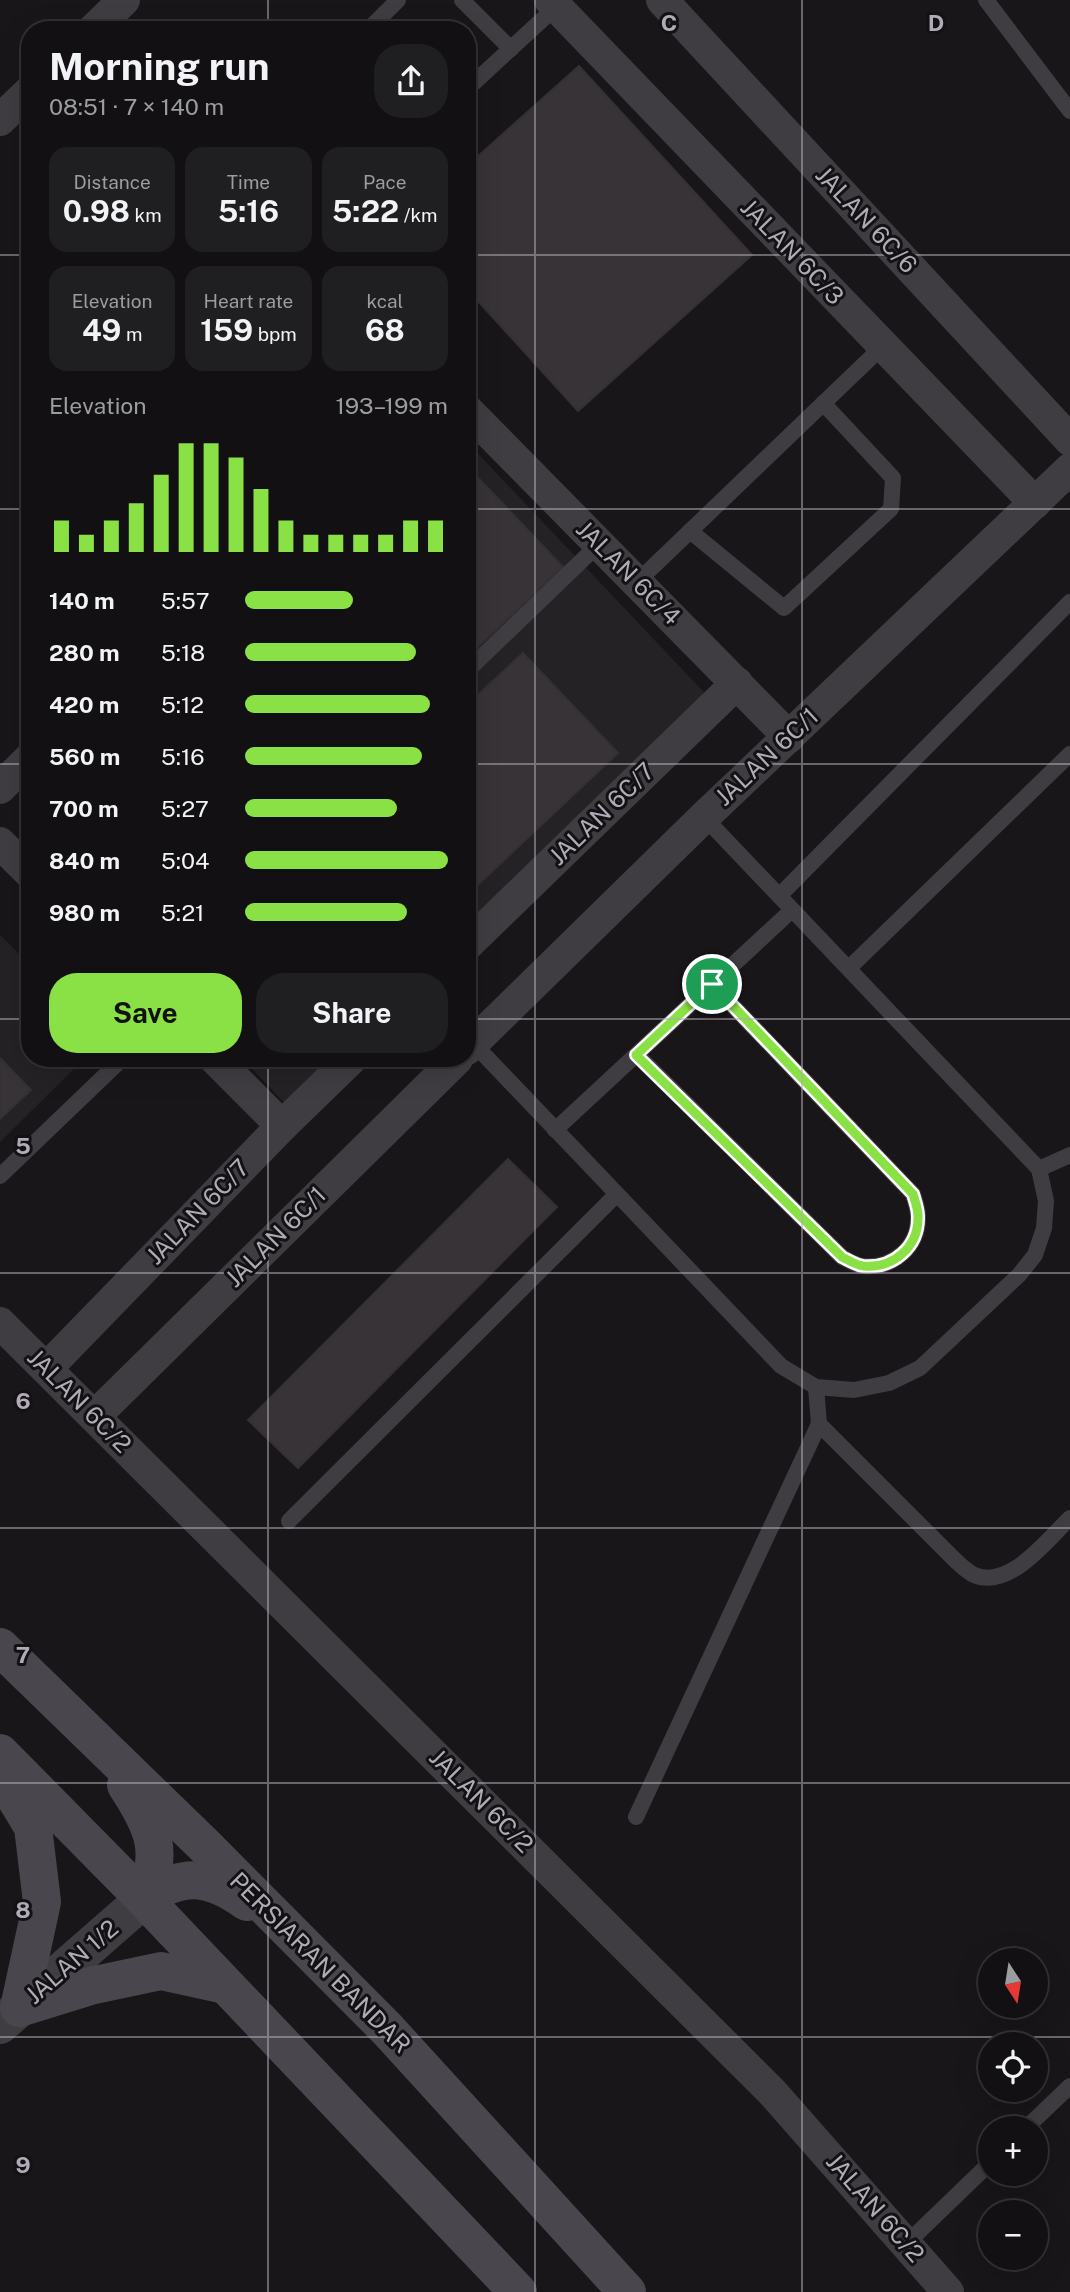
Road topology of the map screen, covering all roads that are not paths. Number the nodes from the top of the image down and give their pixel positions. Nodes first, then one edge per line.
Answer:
1 (124, 0) edge
2 (398, 0) edge
3 (462, 0) edge
4 (662, 0) edge
5 (985, 0) edge
6 (553, 3) edge
7 (102, 21) edge
8 (377, 21) edge
9 (511, 48) junction
10 (476, 81) edge
11 (21, 100) edge
12 (1070, 111) edge
13 (0, 120) edge
14 (883, 346) junction
15 (823, 403) junction
16 (476, 422) edge
17 (1070, 439) edge
18 (1070, 469) edge
19 (1035, 503) junction
20 (690, 531) junction
21 (599, 544) junction
22 (636, 582) junction
23 (1070, 601) edge
24 (476, 662) edge
25 (737, 683) junction
26 (789, 737) junction
27 (1070, 754) edge
28 (21, 767) edge
29 (0, 788) edge
30 (704, 817) junction
31 (779, 896) junction
32 (792, 910) junction
33 (476, 936) edge
34 (849, 968) junction
35 (712, 984) junction
36 (476, 1040) edge
37 (636, 1055) junction
38 (476, 1059) edge
39 (114, 1067) edge
40 (223, 1067) edge
41 (343, 1067) edge
42 (449, 1067) edge
43 (282, 1126) junction
44 (555, 1130) junction
45 (1070, 1155) edge
46 (1039, 1169) junction
47 (0, 1176) edge
48 (616, 1195) junction
49 (0, 1323) edge
50 (47, 1368) junction
51 (816, 1387) junction
52 (95, 1416) junction
53 (819, 1424) junction
54 (1070, 1518) edge
55 (289, 1521) dead end
56 (0, 1647) edge
57 (97, 1742) junction
58 (0, 1753) edge
59 (0, 1773) edge
60 (636, 1817) dead end
61 (144, 1899) junction
62 (298, 1939) junction
63 (225, 1984) junction
64 (10, 2017) edge
65 (1070, 2086) edge
66 (1039, 2116) edge
67 (978, 2175) edge
68 (906, 2244) junction
69 (518, 2292) edge
70 (627, 2292) edge
71 (948, 2292) edge

1 - 7 street
2 - 8 lane
3 - 9 lane
4 - 17 street, JALAN 6C/6
5 - 12 lane
6 - 9 lane
6 - 14 street, JALAN 6C/3
9 - 10 lane
11 - 13 street
14 - 15 lane
14 - 19 street, JALAN 6C/3
15 - 20 lane
15 - 20 lane
16 - 21 street, JALAN 6C/4
18 - 19 street, JALAN 6C/1
19 - 26 street, JALAN 6C/1
20 - 22 lane
21 - 22 street, JALAN 6C/4
21 - 24 lane
22 - 25 street, JALAN 6C/4
23 - 31 lane
25 - 26 street, JALAN 6C/4
25 - 33 street, JALAN 6C/7
26 - 30 street, JALAN 6C/1
27 - 34 lane
28 - 29 street
30 - 31 lane
30 - 36 street, JALAN 6C/1
31 - 32 lane
32 - 34 lane
32 - 35 lane
34 - 46 lane
35 - 37 lane
35 - 37 lane
37 - 44 lane
38 - 44 lane
39 - 47 lane
40 - 43 street
41 - 43 street, JALAN 6C/7
42 - 52 street, JALAN 6C/1
43 - 50 street, JALAN 6C/7
44 - 48 lane
45 - 46 lane
46 - 51 lane
48 - 51 lane
48 - 55 lane
49 - 50 street, JALAN 6C/2
50 - 52 street, JALAN 6C/2
51 - 53 lane
52 - 68 street, JALAN 6C/2
53 - 54 lane
53 - 60 lane
56 - 57 main road, PERSIARAN BANDAR
57 - 61 main road
57 - 62 main road, PERSIARAN BANDAR
58 - 61 main road
59 - 64 main road
61 - 62 main road
61 - 63 main road
61 - 64 street, JALAN 1/2
62 - 70 main road, PERSIARAN BANDAR
63 - 64 main road
63 - 69 main road
65 - 66 lane
67 - 68 lane
68 - 71 street, JALAN 6C/2

